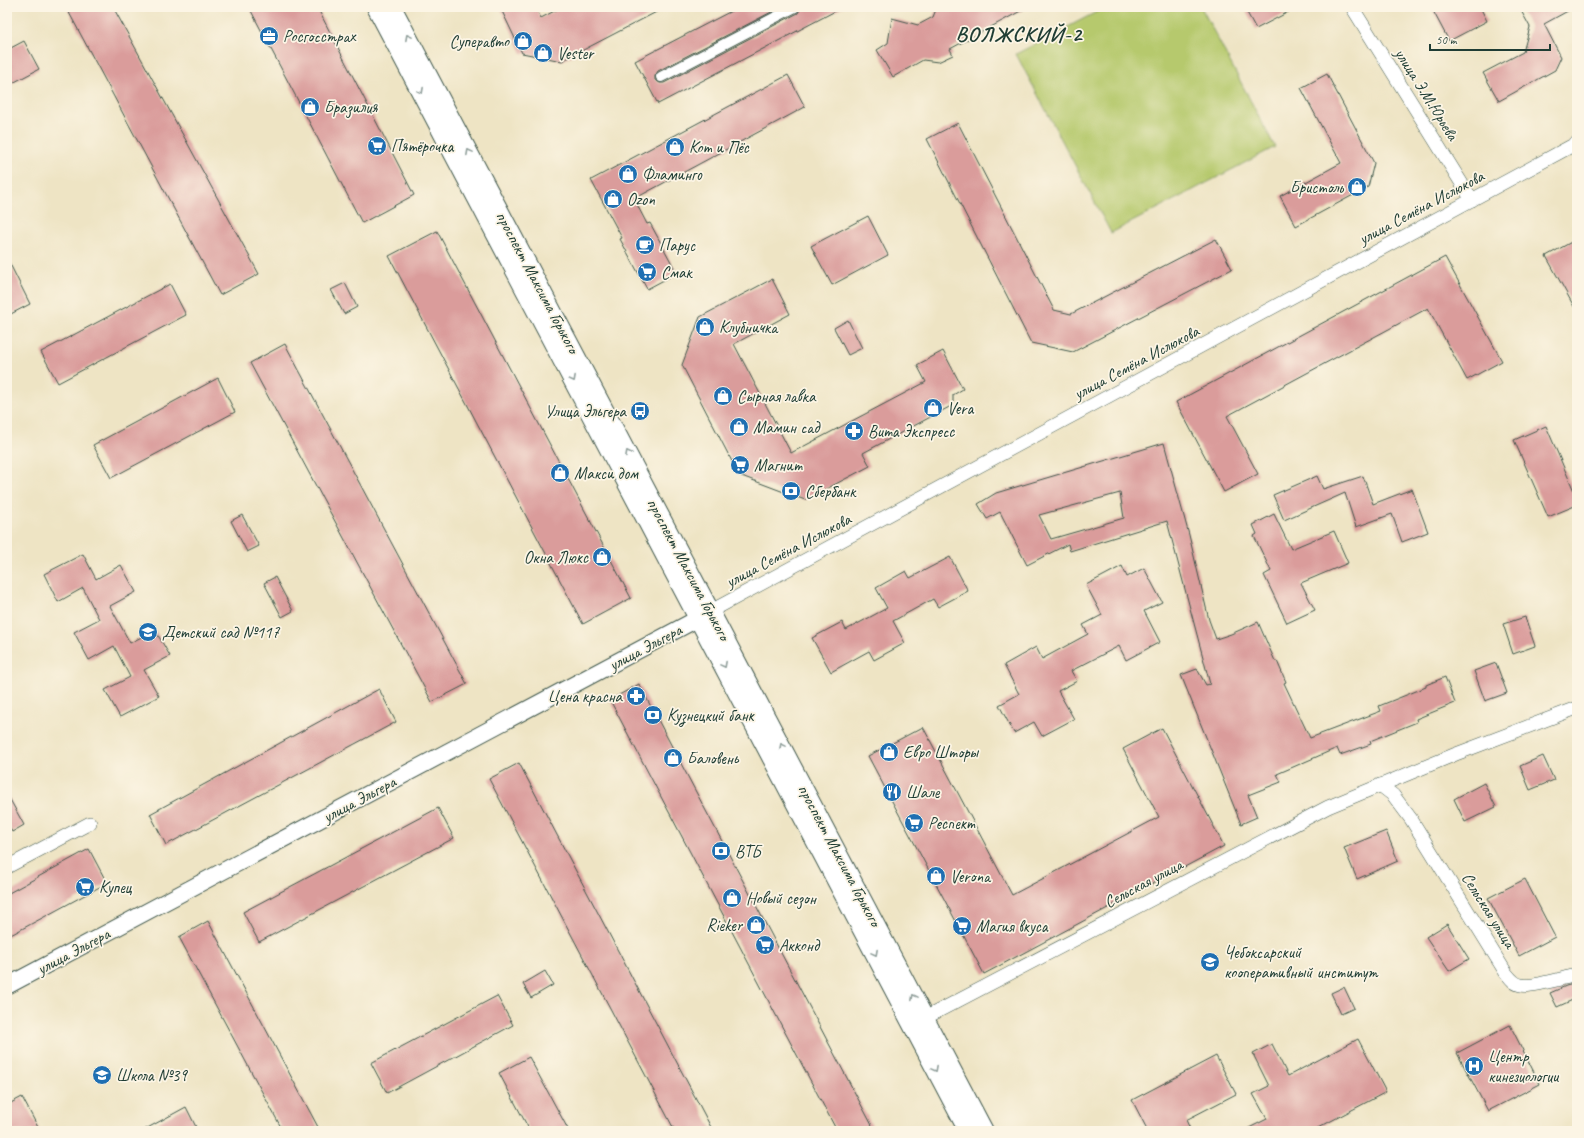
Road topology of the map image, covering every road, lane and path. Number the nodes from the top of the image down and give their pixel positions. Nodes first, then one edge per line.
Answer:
1 (376, 7) edge
2 (392, 7) edge
3 (795, 7) edge
4 (1352, 7) edge
5 (661, 78) dead end
6 (1577, 143) edge
7 (478, 184) junction
8 (1472, 200) junction
9 (705, 614) junction
10 (1577, 708) edge
11 (1380, 785) junction
12 (90, 823) dead end
13 (7, 867) edge
14 (1577, 974) edge
15 (7, 986) edge
16 (919, 1021) junction
17 (964, 1107) junction
18 (968, 1131) edge
19 (984, 1131) edge

1 -> 7 main road, проспект Максима Горького
7 -> 2 main road, проспект Максима Горького
3 - 5 street
4 - 8 street, улица Э.М.Юрьева
6 - 8 street, улица Семёна Ислюкова
7 - 9 main road, проспект Максима Горького
8 - 9 street, улица Семёна Ислюкова
9 - 15 street, улица Эльгера
9 - 16 main road, проспект Максима Горького
10 - 11 street, Сельская улица
11 - 14 street, Сельская улица
11 - 16 street, Сельская улица
12 - 13 street
16 - 17 main road, проспект Максима Горького
17 - 18 main road, проспект Максима Горького
17 - 19 main road, проспект Максима Горького

